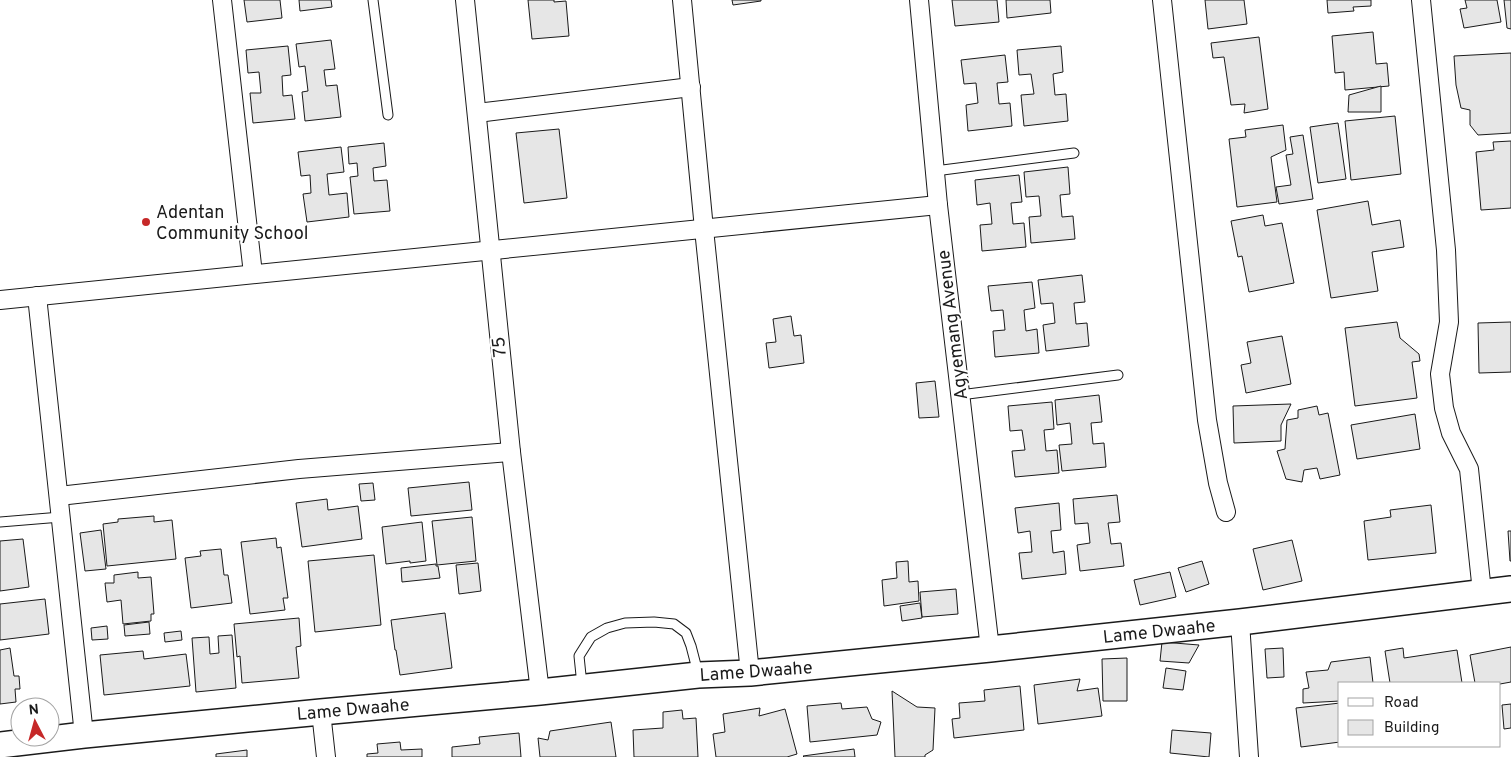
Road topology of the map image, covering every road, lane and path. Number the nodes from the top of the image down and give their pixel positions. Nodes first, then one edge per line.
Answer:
1 (222, 0) edge
2 (372, 0) edge
3 (465, 0) edge
4 (682, 0) edge
5 (919, 0) edge
6 (1162, 0) edge
7 (1421, 0) edge
8 (690, 87) junction
9 (477, 114) junction
10 (388, 115) dead end
11 (1074, 153) dead end
12 (935, 171) junction
13 (938, 205) junction
14 (704, 229) junction
15 (489, 250) junction
16 (253, 274) junction
17 (37, 296) junction
18 (0, 300) edge
19 (1118, 375) dead end
20 (960, 395) junction
21 (510, 452) junction
22 (58, 496) junction
23 (1226, 512) dead end
24 (61, 517) junction
25 (0, 522) edge
26 (1511, 589) edge
27 (1482, 592) junction
28 (1240, 622) junction
29 (990, 649) junction
30 (750, 673) junction
31 (698, 675) junction
32 (582, 688) junction
33 (540, 692) junction
34 (321, 712) junction
35 (84, 735) junction
36 (0, 745) edge
37 (326, 757) edge
38 (1248, 757) edge

1 - 16 street
2 - 10 lane
3 - 9 street, 75
4 - 8 street
5 - 12 street, Agyemang Avenue
6 - 23 street
7 - 27 street
8 - 9 street
8 - 14 street
9 - 15 street, 75
11 - 12 lane
12 - 13 street, Agyemang Avenue
13 - 14 street
13 - 20 street, Agyemang Avenue
14 - 15 street
14 - 30 street
15 - 16 street
15 - 21 street, 75
16 - 17 street
17 - 18 street
17 - 22 street
19 - 20 lane
20 - 29 street, Agyemang Avenue
21 - 22 street
21 - 33 street, 75
22 - 24 street
24 - 25 lane
24 - 35 street
26 - 27 street, Lame Dwaahe
27 - 28 street, Lame Dwaahe
28 - 29 street, Lame Dwaahe
28 - 38 street
29 - 30 street, Lame Dwaahe
30 - 31 street, Lame Dwaahe
31 - 32 street, Lame Dwaahe
31 - 32 lane
32 - 33 street, Lame Dwaahe
33 - 34 street, Lame Dwaahe
34 - 35 street, Lame Dwaahe
34 - 37 street
35 - 36 street, Lame Dwaahe

